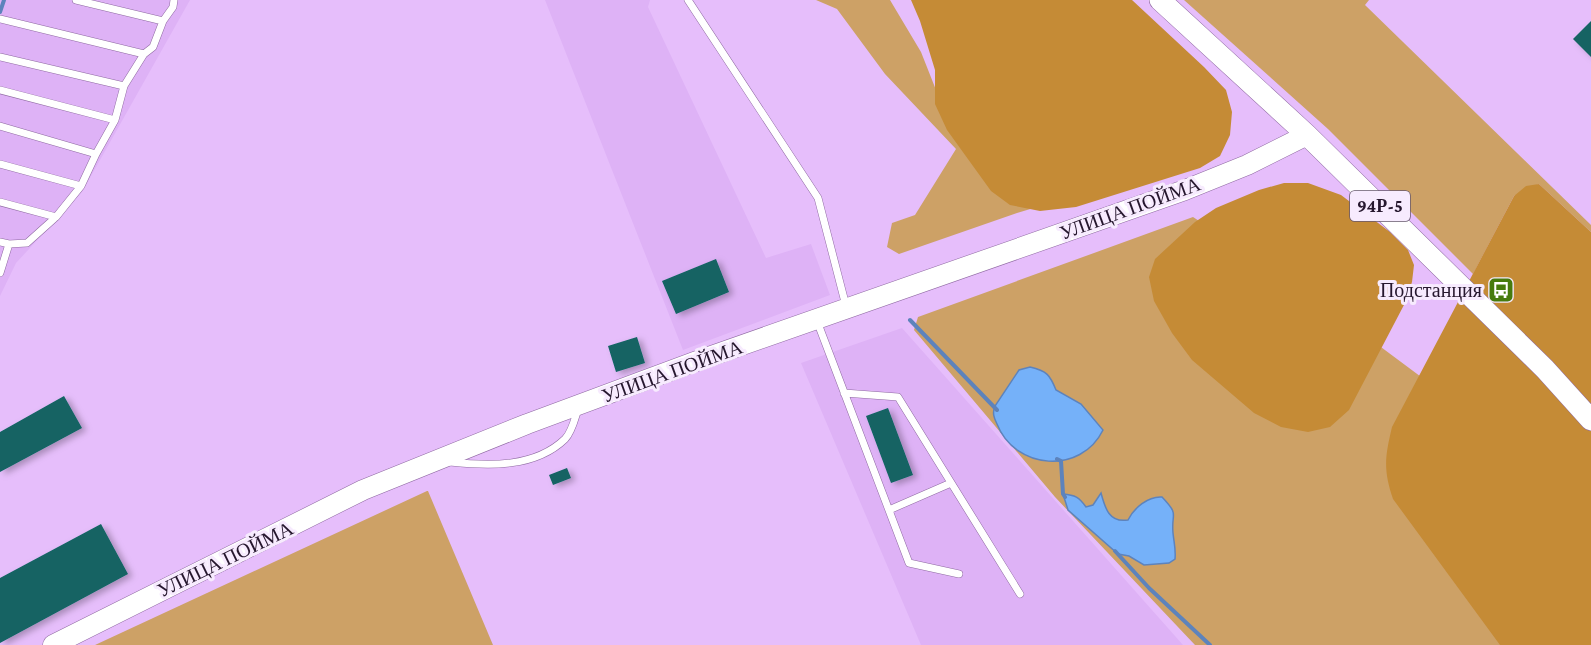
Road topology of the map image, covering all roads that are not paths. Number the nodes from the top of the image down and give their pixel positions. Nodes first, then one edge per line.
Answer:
1 (76, 0) edge
2 (174, 0) edge
3 (688, 0) edge
4 (1160, 0) edge
5 (0, 19) edge
6 (163, 21) junction
7 (144, 54) junction
8 (0, 57) edge
9 (124, 86) junction
10 (0, 90) edge
11 (115, 120) junction
12 (0, 126) edge
13 (1307, 135) junction
14 (96, 154) junction
15 (0, 164) edge
16 (81, 186) junction
17 (0, 201) edge
18 (56, 217) junction
19 (0, 242) edge
20 (9, 244) junction
21 (0, 273) edge
22 (846, 308) junction
23 (816, 319) junction
24 (844, 393) junction
25 (580, 404) junction
26 (1591, 420) edge
27 (438, 460) junction
28 (951, 483) junction
29 (889, 510) junction
30 (958, 574) dead end
31 (1020, 594) dead end
32 (53, 645) edge

1 - 6 lane
2 - 6 lane
3 - 22 lane
4 - 13 main road, 94Р-5
5 - 7 lane
6 - 7 lane
7 - 9 lane
8 - 9 lane
9 - 11 lane
10 - 11 lane
11 - 14 lane
12 - 14 lane
13 - 22 main road, УЛИЦА ПОЙМА
13 - 26 main road, 94Р-5
14 - 16 lane
15 - 16 lane
16 - 18 lane
17 - 18 lane
18 - 20 lane
19 - 20 lane
20 - 21 lane
22 - 23 main road, УЛИЦА ПОЙМА
23 - 24 lane
23 - 25 main road, УЛИЦА ПОЙМА
24 - 28 lane
24 - 29 lane
25 - 27 main road, УЛИЦА ПОЙМА
25 - 27 lane
27 - 32 main road, УЛИЦА ПОЙМА
28 - 29 lane
28 - 31 lane
29 - 30 lane

